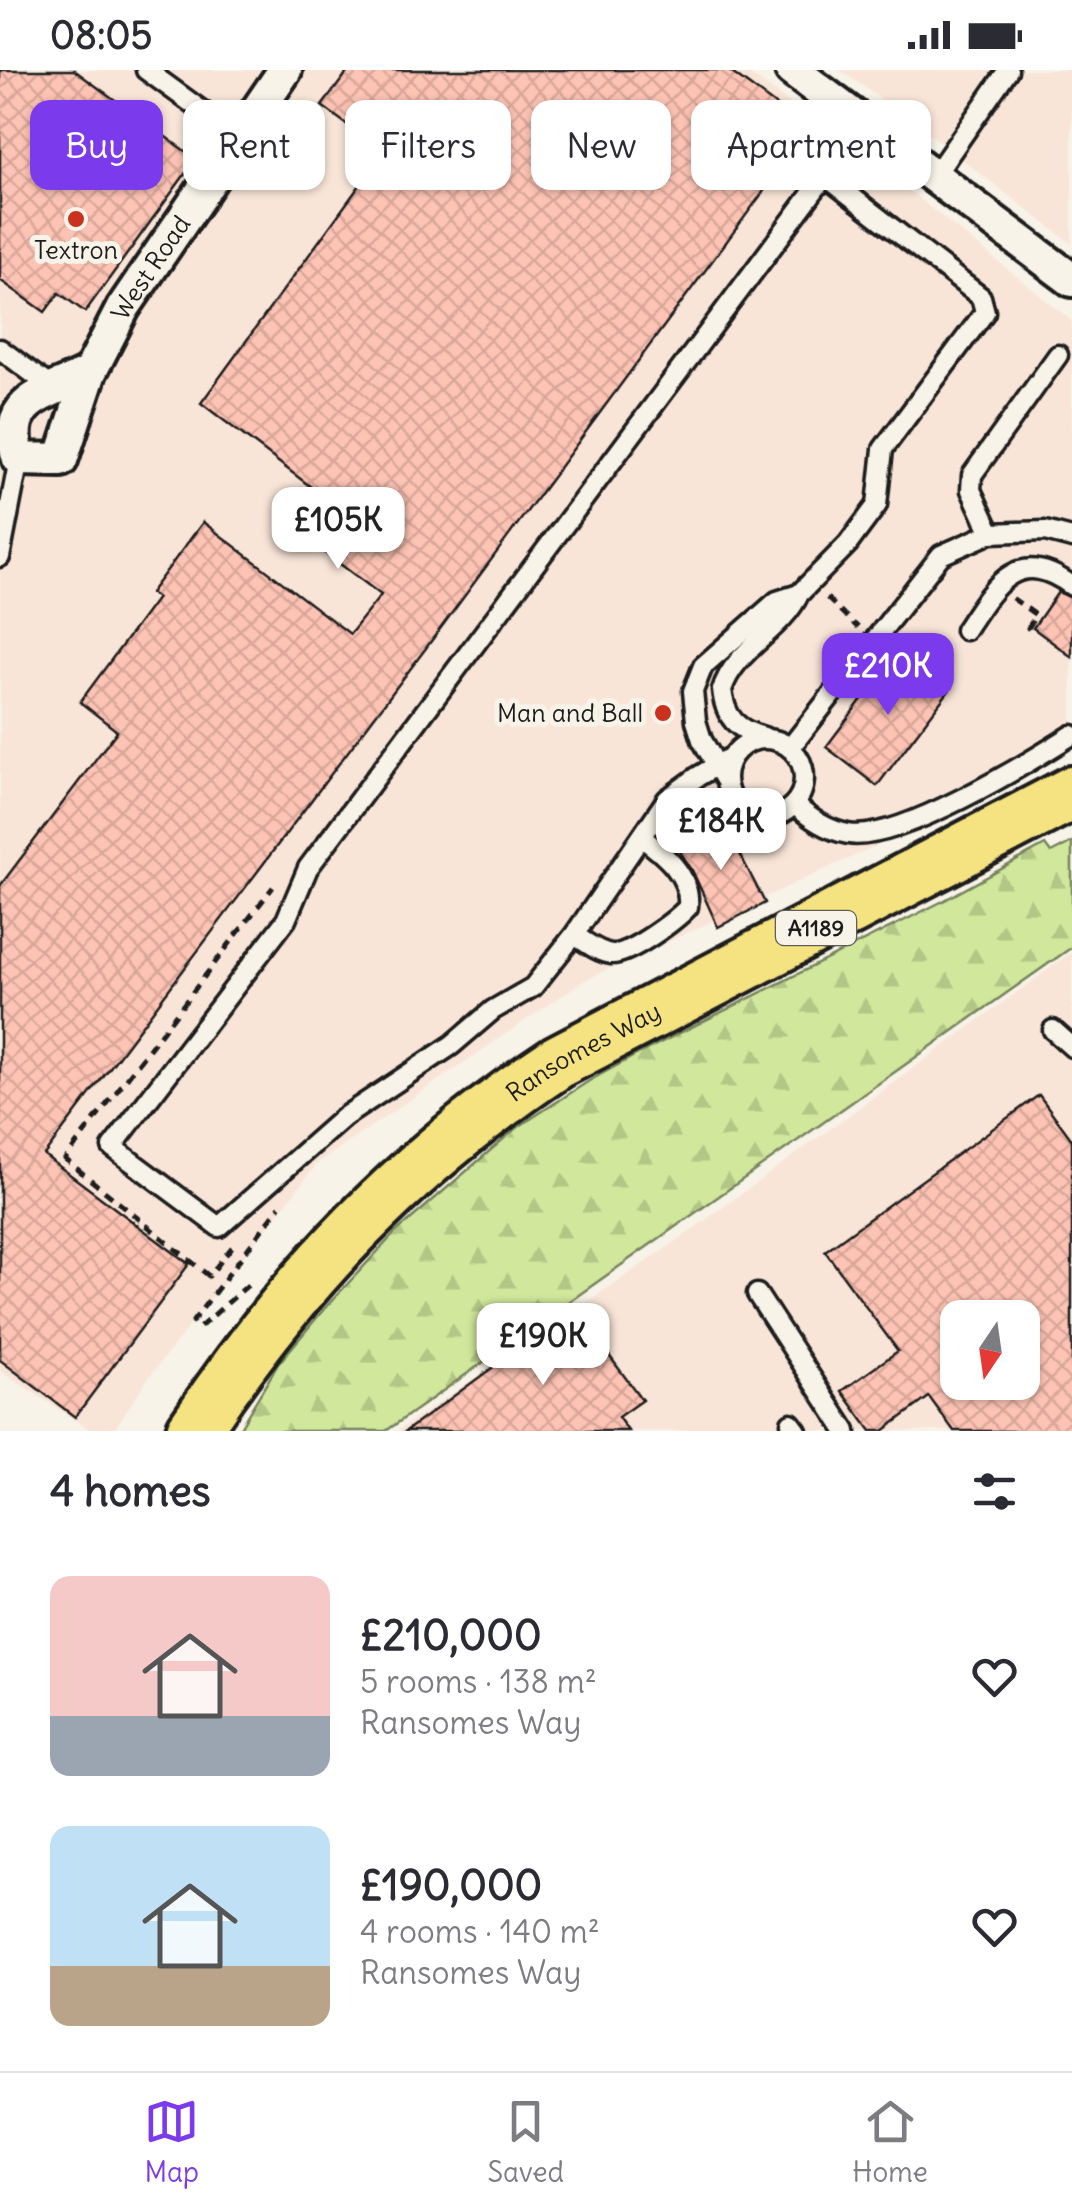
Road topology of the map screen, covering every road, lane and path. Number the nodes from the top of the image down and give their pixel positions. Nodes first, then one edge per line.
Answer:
1 (146, 70) edge
2 (285, 70) edge
3 (792, 70) edge
4 (1008, 70) edge
5 (187, 100) edge
6 (264, 100) edge
7 (935, 175) junction
8 (202, 190) edge
9 (1072, 280) edge
10 (0, 350) edge
11 (1058, 355) dead end
12 (90, 372) junction
13 (55, 390) junction
14 (7, 410) edge
15 (19, 459) junction
16 (991, 534) junction
17 (1072, 538) edge
18 (0, 557) edge
19 (1072, 586) edge
20 (799, 594) junction
21 (966, 630) dead end
22 (1072, 735) edge
23 (772, 739) junction
24 (790, 748) junction
25 (724, 768) junction
26 (1072, 793) edge
27 (735, 804) junction
28 (795, 805) junction
29 (646, 831) junction
30 (574, 935) junction
31 (1053, 1030) dead end
32 (1072, 1047) edge
33 (284, 1202) dead end
34 (242, 1235) dead end
35 (204, 1270) dead end
36 (300, 1285) junction
37 (757, 1294) dead end
38 (193, 1431) edge
39 (846, 1431) edge

1 - 5 lane
2 - 6 street, West Road
3 - 7 street
4 - 7 lane
7 - 9 street
8 - 12 street, West Road
10 - 13 lane
11 - 16 lane
12 - 13 street
12 - 15 street, West Road
13 - 14 street
14 - 15 street
15 - 18 lane
16 - 17 lane
16 - 24 lane
19 - 21 lane
20 - 23 lane
20 - 25 lane
20 - 30 lane
22 - 28 lane
23 - 24 lane
23 - 25 lane
24 - 28 lane
25 - 27 lane
25 - 29 lane
26 - 36 main road, Ransomes Way / A1189
27 - 28 lane
27 - 29 lane
29 - 30 lane
29 - 30 lane
31 - 32 lane
33 - 36 path
34 - 35 path
36 - 38 main road, Ransomes Way / A1189
37 - 39 lane

